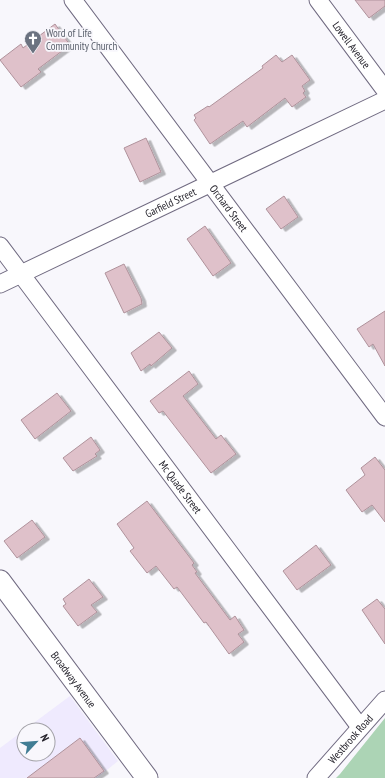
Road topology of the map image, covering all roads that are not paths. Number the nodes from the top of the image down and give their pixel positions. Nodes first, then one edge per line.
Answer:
1 (73, 0) edge
2 (318, 0) edge
3 (385, 90) edge
4 (385, 100) edge
5 (210, 183) junction
6 (0, 246) edge
7 (21, 274) junction
8 (0, 284) edge
9 (385, 417) edge
10 (0, 581) edge
11 (385, 700) edge
12 (360, 727) junction
13 (147, 778) edge
14 (316, 778) edge

1 - 5 street, Orchard Street
2 - 3 street, Lowell Avenue
4 - 5 street, Garfield Street
5 - 7 street, Garfield Street
5 - 9 street, Orchard Street
6 - 7 street, Mc Quade Street
7 - 8 street, Garfield Street
7 - 12 street, Mc Quade Street
10 - 13 street, Broadway Avenue
11 - 12 street, Westbrook Road
12 - 14 street, Westbrook Road

